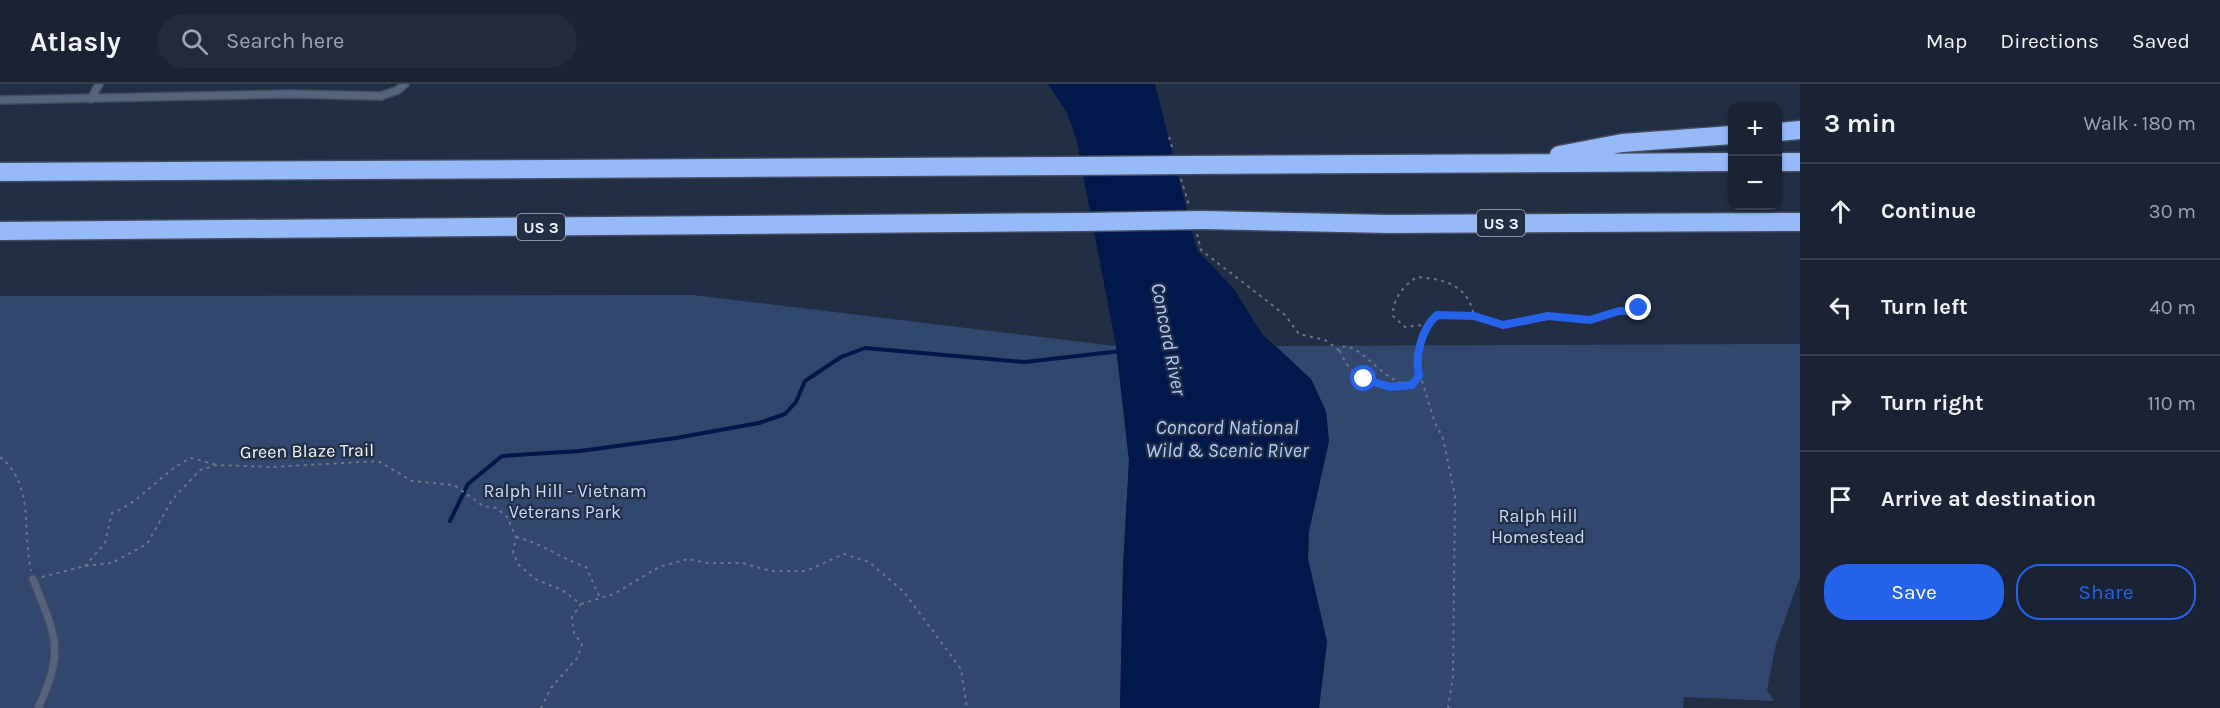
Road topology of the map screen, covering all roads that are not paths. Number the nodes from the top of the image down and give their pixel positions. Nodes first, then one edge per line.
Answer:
1 (99, 84) edge
2 (292, 84) edge
3 (405, 84) edge
4 (289, 94) junction
5 (91, 99) junction
6 (0, 100) edge
7 (1800, 130) edge
8 (1782, 132) edge
9 (1728, 135) edge
10 (1728, 162) edge
11 (1782, 162) edge
12 (1800, 162) edge
13 (1515, 163) junction
14 (0, 172) edge
15 (1800, 222) edge
16 (0, 231) edge
17 (33, 579) road end
18 (38, 708) edge

1 - 5 lane
2 - 4 lane
3 - 4 lane
4 - 5 lane
5 - 6 lane
7 - 8 highway
9 - 13 highway
10 - 13 highway
11 - 12 highway
13 - 14 highway, bridge
15 - 16 highway, US 3, bridge
17 - 18 lane

